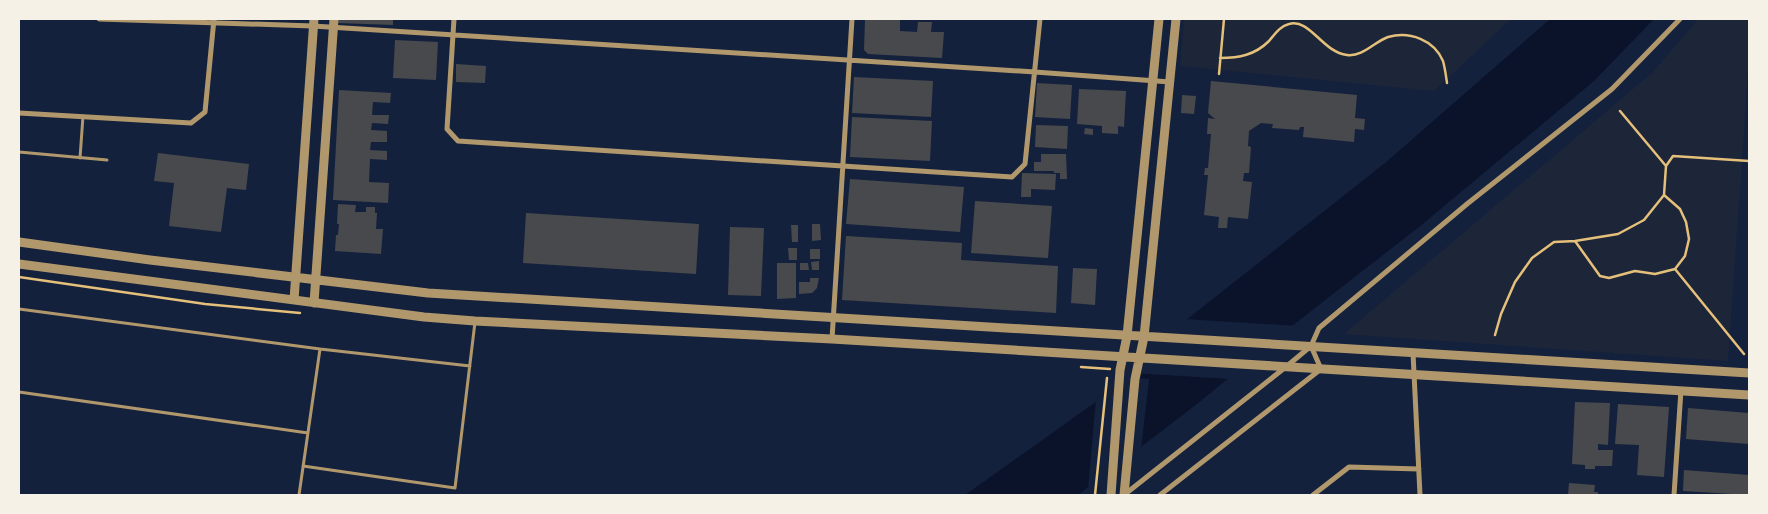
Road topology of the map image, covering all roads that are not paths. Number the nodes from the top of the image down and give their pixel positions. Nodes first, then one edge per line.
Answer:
1 (98, 19) edge
2 (454, 19) edge
3 (852, 19) edge
4 (1040, 19) edge
5 (1159, 19) edge
6 (1176, 19) edge
7 (1680, 19) edge
8 (130, 20) edge
9 (214, 21) edge
10 (313, 22) edge
11 (333, 23) edge
12 (453, 35) junction
13 (849, 60) junction
14 (1034, 72) junction
15 (1154, 80) junction
16 (1170, 82) junction
17 (19, 113) edge
18 (83, 116) junction
19 (19, 152) edge
20 (80, 158) junction
21 (107, 160) dead end
22 (843, 166) junction
23 (19, 242) edge
24 (19, 264) edge
25 (296, 276) junction
26 (316, 279) junction
27 (294, 300) junction
28 (314, 303) junction
29 (19, 309) edge
30 (833, 318) junction
31 (476, 321) junction
32 (1127, 336) junction
33 (1144, 337) junction
34 (832, 339) junction
35 (1311, 346) junction
36 (320, 349) junction
37 (1413, 353) junction
38 (1122, 356) junction
39 (1138, 357) junction
40 (470, 366) junction
41 (1287, 366) junction
42 (1321, 368) junction
43 (1749, 373) edge
44 (1414, 374) junction
45 (1680, 390) junction
46 (19, 392) edge
47 (1749, 395) edge
48 (308, 432) junction
49 (303, 466) junction
50 (1419, 469) junction
51 (300, 495) edge
52 (1111, 495) edge
53 (1124, 495) edge
54 (1160, 495) edge
55 (1313, 495) edge
56 (1420, 495) edge
57 (1674, 495) edge

1 - 8 street
2 - 12 street
3 - 13 street
4 - 14 street
5 - 15 street
6 - 16 street
7 - 35 street
8 - 9 street
9 - 10 street
9 - 18 street
10 - 11 street
10 - 25 street
11 - 12 street
11 - 26 street
12 - 13 street
12 - 22 street
13 - 14 street
13 - 22 street
14 - 15 street
14 - 22 street
15 - 16 street
15 - 32 street
16 - 33 street
17 - 18 street
18 - 20 lane
19 - 20 lane
20 - 21 lane
22 - 30 street
23 - 25 street
24 - 27 street
25 - 26 street
25 - 27 street
26 - 28 street
26 - 30 street
27 - 28 street
28 - 31 street
29 - 36 lane
30 - 32 street
30 - 34 street
31 - 34 street
31 - 40 lane
32 - 33 street
32 - 38 street
33 - 35 street
33 - 39 street
34 - 38 street
35 - 37 street
35 - 41 street
35 - 42 street
36 - 40 lane
36 - 48 lane
37 - 43 street
37 - 44 street
38 - 39 street
38 - 52 street
39 - 41 street
39 - 53 street
40 - 49 lane
41 - 42 street
41 - 53 street
42 - 44 street
42 - 54 street
44 - 45 street
44 - 50 street
45 - 47 street
45 - 57 street
46 - 48 lane
48 - 49 lane
49 - 51 lane
50 - 55 street
50 - 56 street

